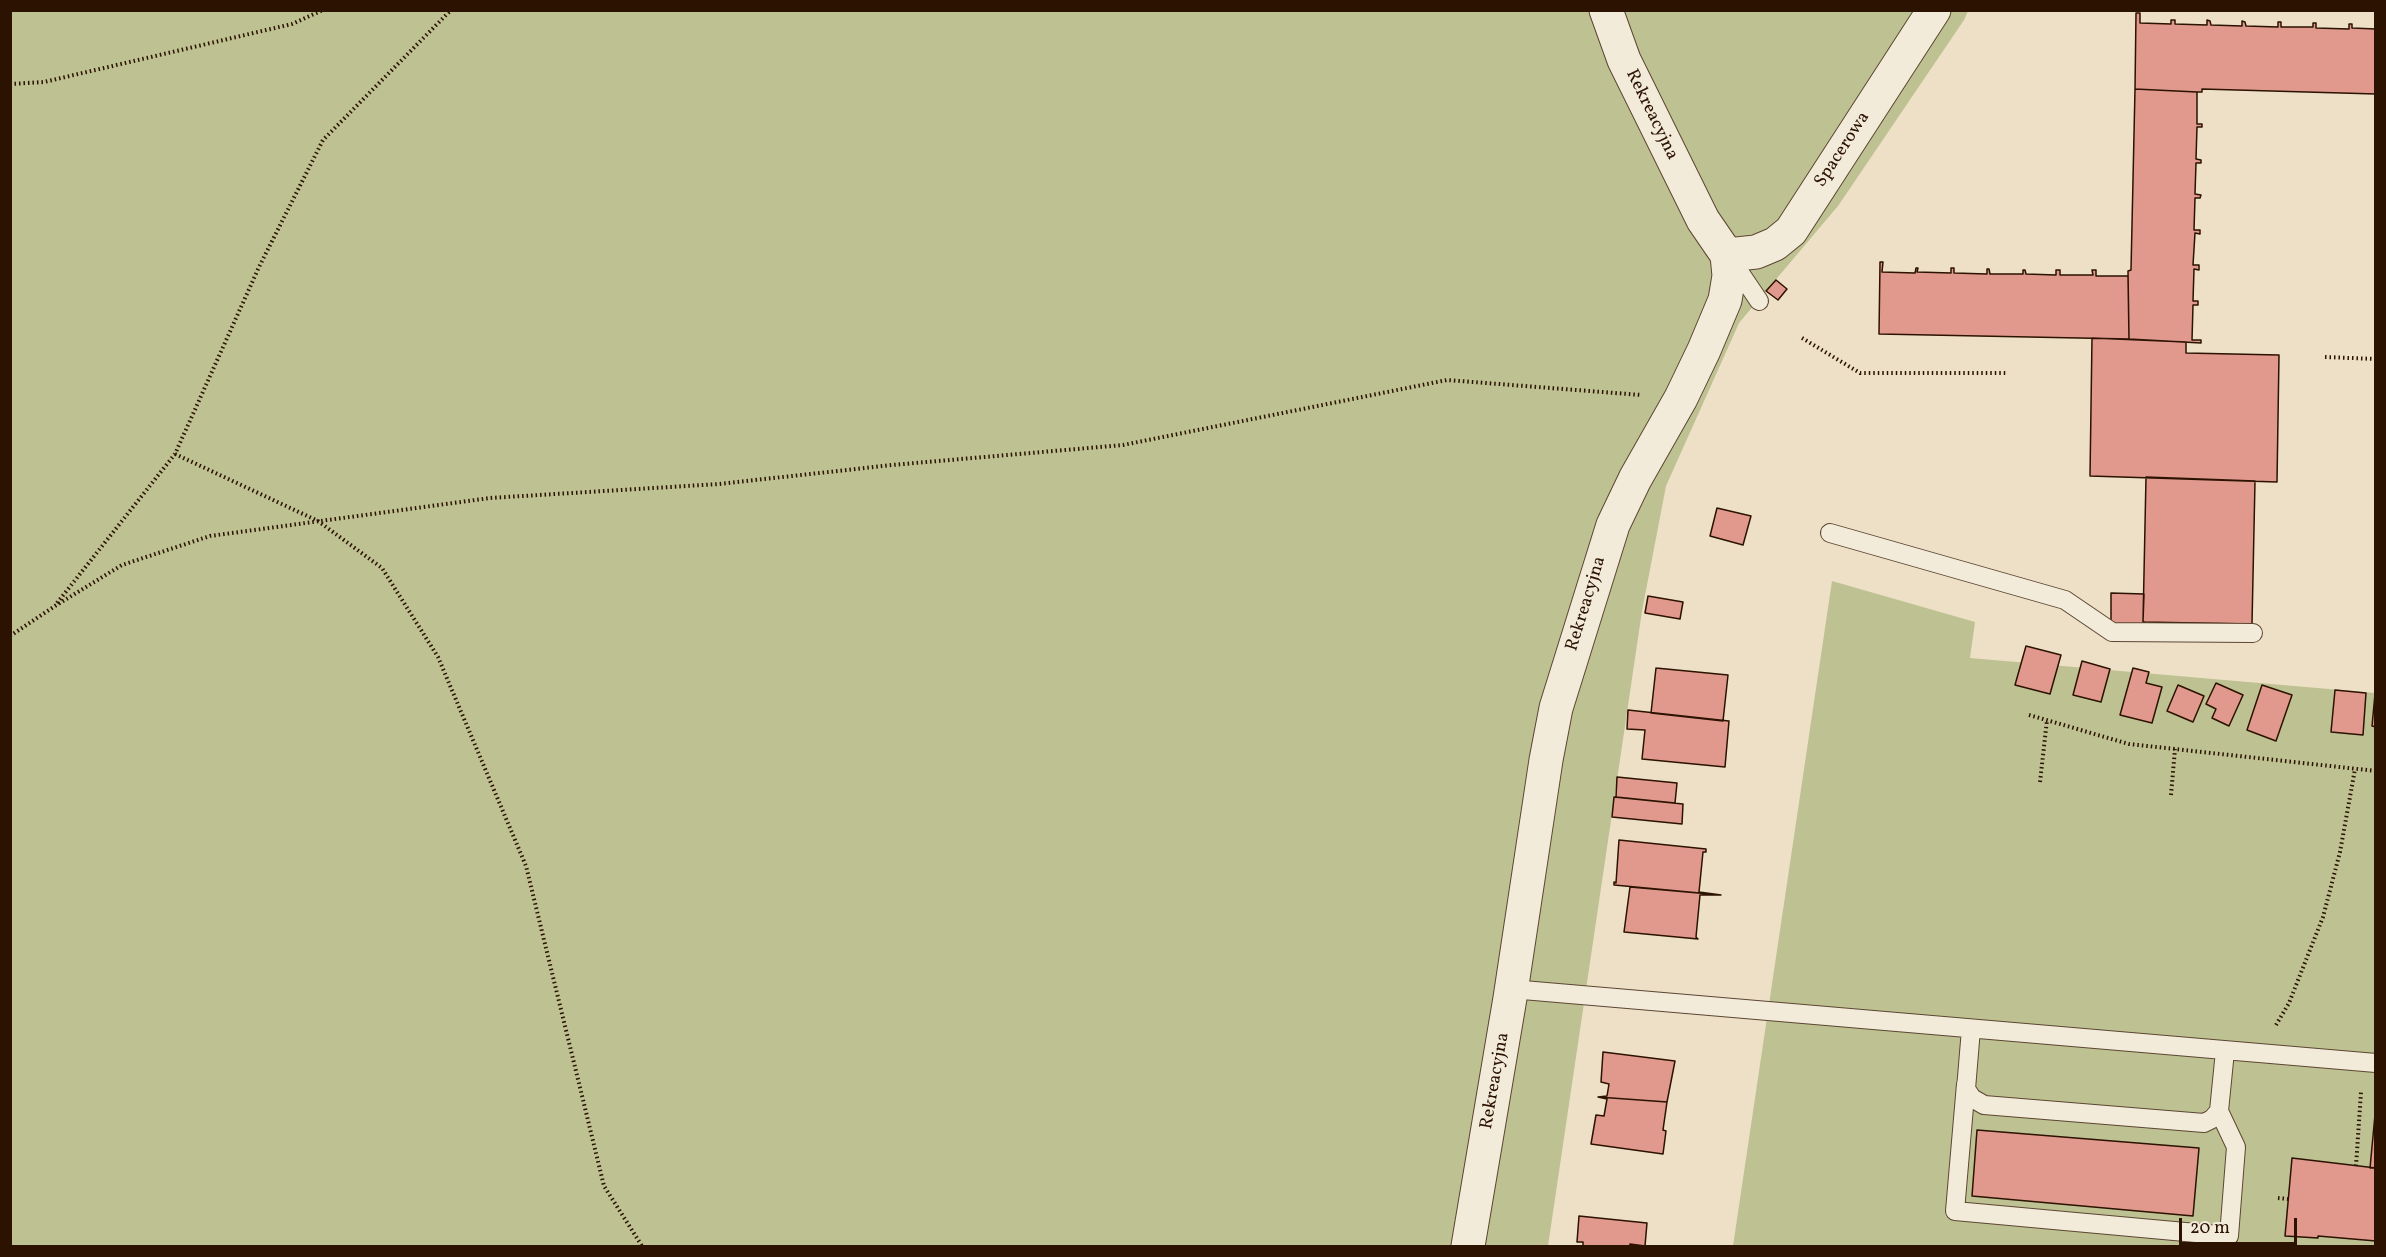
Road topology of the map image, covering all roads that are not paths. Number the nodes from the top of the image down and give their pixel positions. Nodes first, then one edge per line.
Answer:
1 (1606, 10) edge
2 (1934, 10) edge
3 (1727, 255) junction
4 (1759, 301) dead end
5 (1830, 533) dead end
6 (2253, 633) dead end
7 (1511, 990) junction
8 (1971, 1029) junction
9 (2225, 1051) junction
10 (2370, 1063) edge
11 (1966, 1084) junction
12 (2219, 1111) junction
13 (1468, 1246) edge

1 - 3 street, Rekreacyjna
2 - 3 street, Spacerowa
3 - 4 lane
3 - 7 street, Rekreacyjna
5 - 6 lane
7 - 8 lane
7 - 13 street, Rekreacyjna
8 - 9 lane
8 - 11 lane
9 - 10 lane
9 - 12 lane
11 - 12 lane
11 - 12 lane

